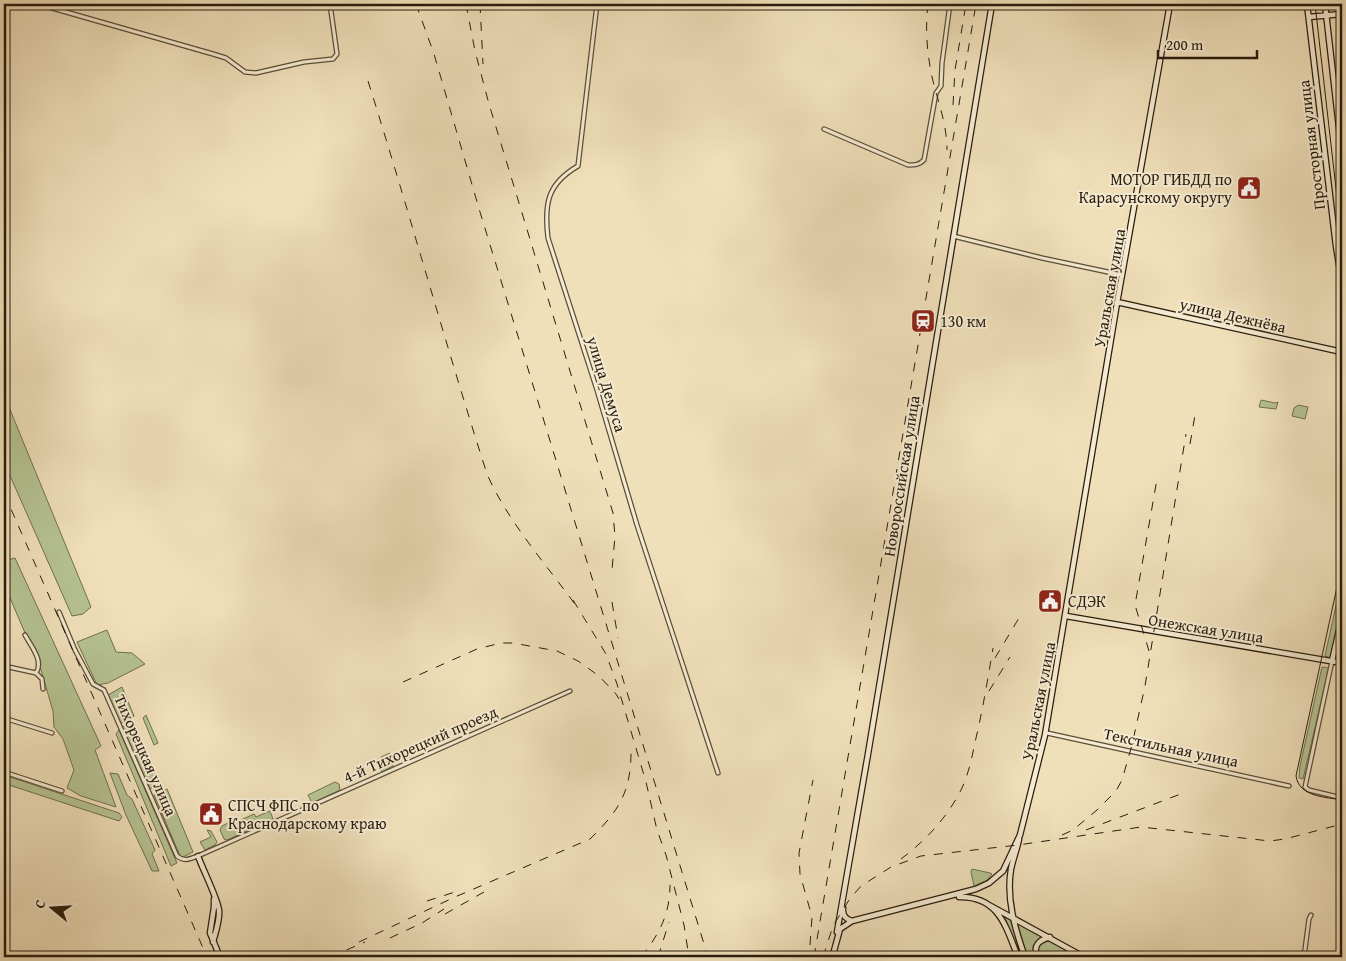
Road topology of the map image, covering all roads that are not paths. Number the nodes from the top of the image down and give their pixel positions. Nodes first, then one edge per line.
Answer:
1 (38, 4) edge
2 (330, 4) edge
3 (597, 4) edge
4 (950, 4) edge
5 (992, 4) edge
6 (1170, 4) edge
7 (1307, 4) edge
8 (1325, 4) edge
9 (1342, 14) edge
10 (1326, 16) junction
11 (1309, 17) junction
12 (1340, 119) edge
13 (824, 129) dead end
14 (1342, 154) edge
15 (952, 236) junction
16 (1122, 275) junction
17 (1342, 282) edge
18 (1118, 302) junction
19 (1342, 352) edge
20 (59, 612) dead end
21 (1066, 616) junction
22 (1342, 617) edge
23 (25, 635) dead end
24 (1332, 661) junction
25 (1342, 663) edge
26 (4, 666) edge
27 (36, 673) junction
28 (43, 689) dead end
29 (570, 691) dead end
30 (4, 718) edge
31 (52, 733) dead end
32 (1046, 733) junction
33 (4, 772) edge
34 (718, 773) dead end
35 (1342, 783) edge
36 (1289, 786) dead end
37 (62, 792) dead end
38 (1341, 798) edge
39 (1027, 809) junction
40 (198, 856) junction
41 (1000, 874) junction
42 (1010, 876) junction
43 (843, 896) junction
44 (950, 897) junction
45 (987, 904) junction
46 (1311, 915) dead end
47 (1012, 916) junction
48 (852, 921) junction
49 (1050, 937) junction
50 (834, 951) junction
51 (220, 957) edge
52 (834, 957) edge
53 (1018, 957) edge
54 (1025, 957) edge
55 (1032, 957) edge
56 (1039, 957) edge
57 (1084, 957) edge
58 (1304, 957) edge

1 - 2 street
3 - 34 street, улица Демуса
4 - 13 street
5 - 15 street, Новороссийская улица
6 - 16 street, Уральская улица
7 - 11 street, Просторная улица
8 - 10 street, Просторная улица
9 - 10 street
10 - 11 street
10 - 12 street, Просторная улица
11 - 17 street, Просторная улица
12 - 14 street, Просторная улица
15 - 16 street
15 - 43 street, Новороссийская улица
16 - 18 street, Уральская улица
18 - 19 street, улица Дежнёва
18 - 21 street, Уральская улица
20 - 40 street, Тихорецкая улица
21 - 24 street, Онежская улица
21 - 32 street, Уральская улица
22 - 24 street
23 - 27 street
24 - 25 street, Онежская улица
24 - 38 street
26 - 27 street
27 - 28 street
29 - 40 street, 4-й Тихорецкий проезд
30 - 31 street
32 - 36 street, Текстильная улица
32 - 39 street, Уральская улица
33 - 37 street
35 - 38 street
39 - 41 street, Уральская улица
39 - 42 street, Уральская улица
40 - 51 street
41 - 42 street
41 - 44 street
42 - 47 street, Уральская улица
43 - 48 street
43 - 50 street, Новороссийская улица
44 - 45 street
44 - 48 street
45 - 47 street
45 - 53 street
46 - 58 street
47 - 49 street
47 - 54 street
48 - 50 street, Новороссийская улица
49 - 56 street
49 - 57 street
50 - 52 street, Новороссийская улица
55 - 56 street

